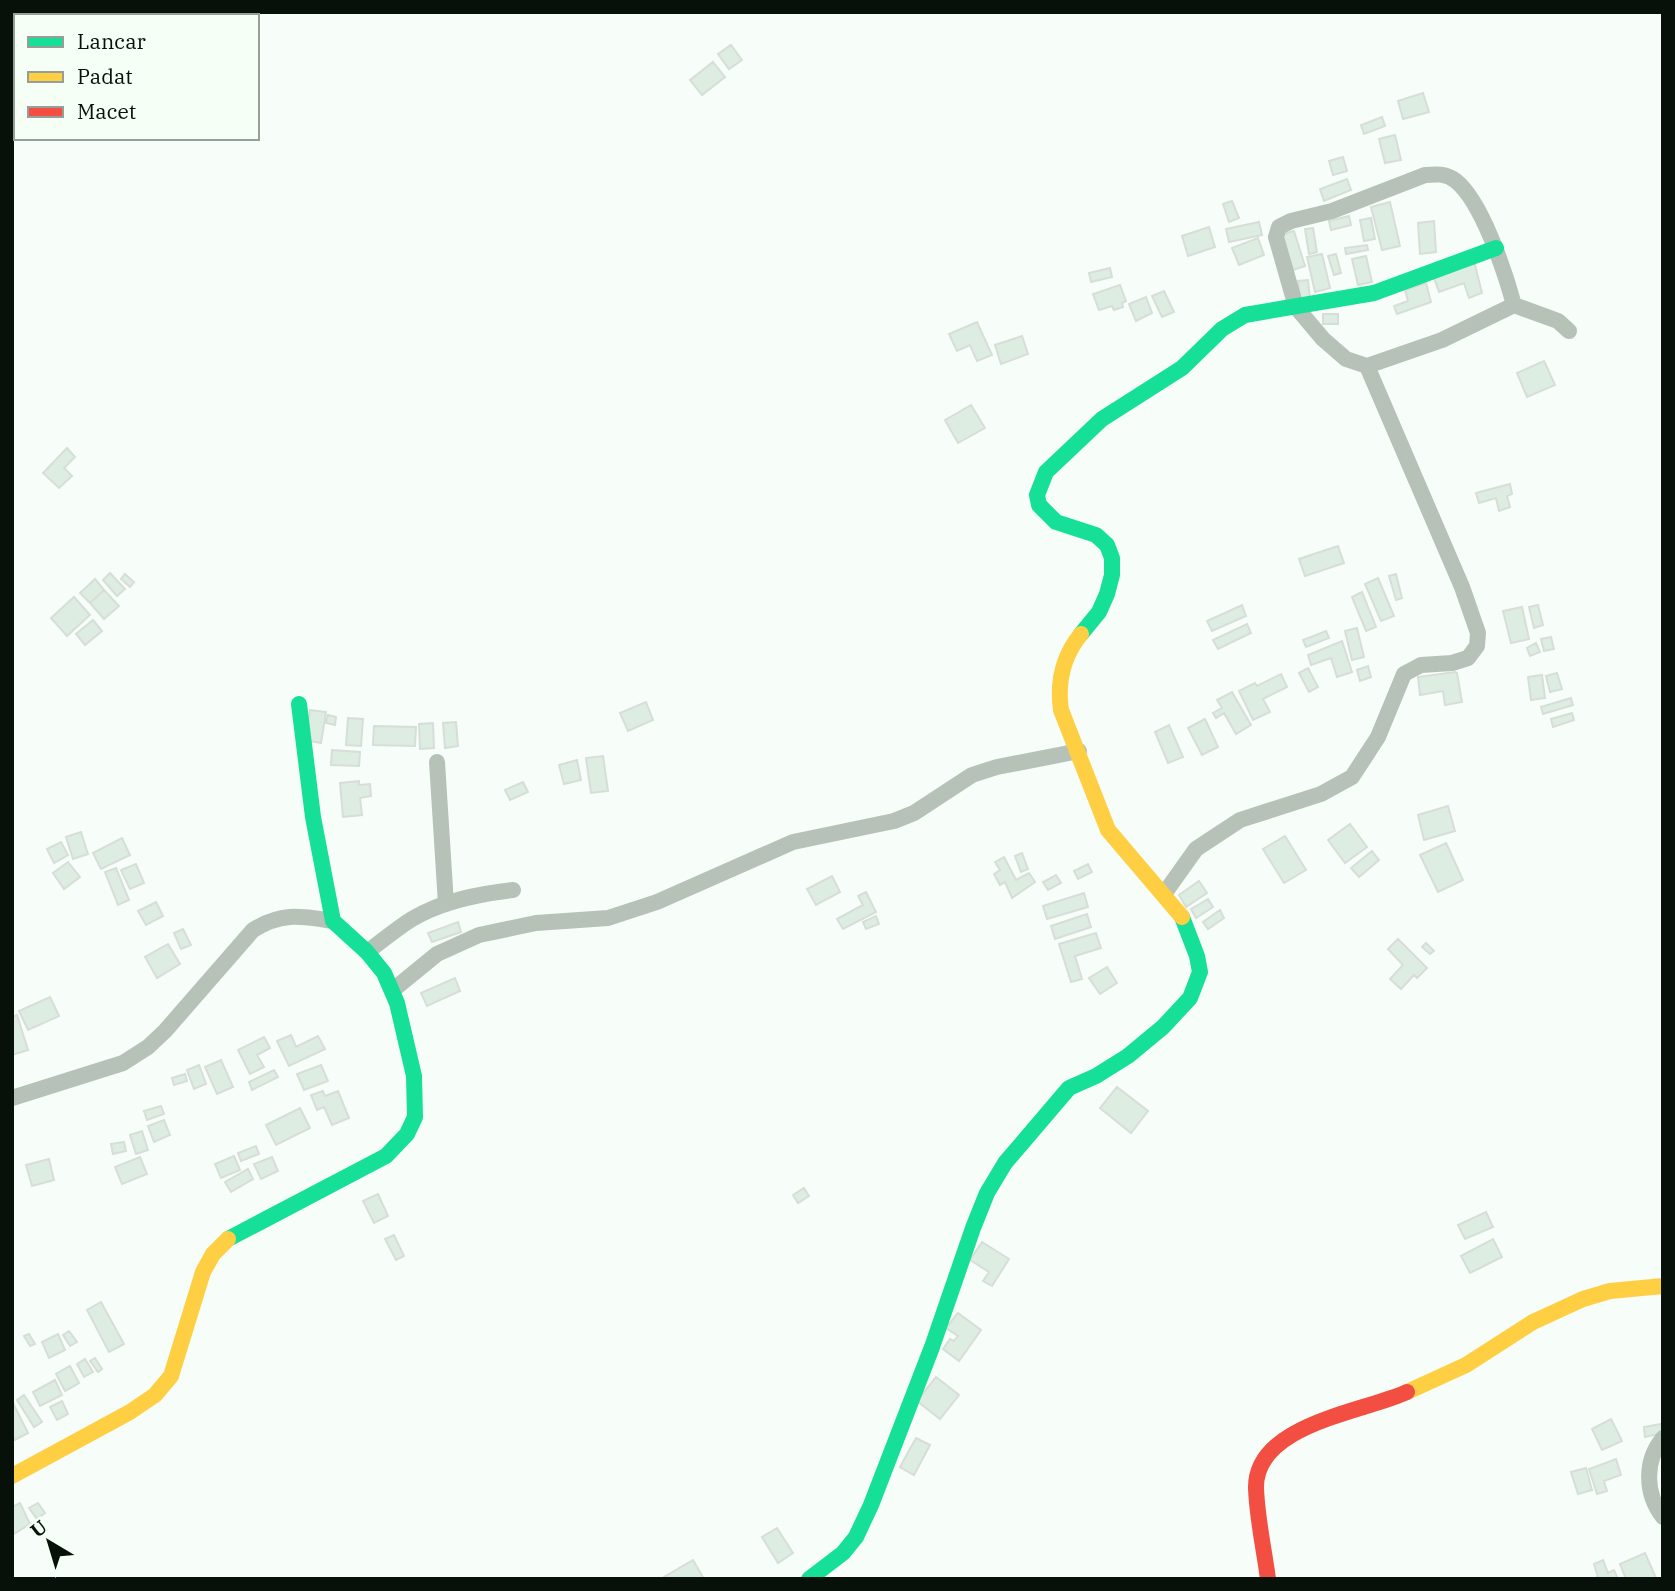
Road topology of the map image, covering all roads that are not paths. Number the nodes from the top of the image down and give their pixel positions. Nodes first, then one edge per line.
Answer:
1 (1496, 248) junction
2 (1514, 305) junction
3 (1296, 307) junction
4 (1569, 331) dead end
5 (1367, 366) junction
6 (299, 704) dead end
7 (1076, 744) junction
8 (437, 762) dead end
9 (513, 890) dead end
10 (1164, 894) junction
11 (446, 904) junction
12 (333, 921) junction
13 (369, 954) junction
14 (393, 990) junction
15 (12, 1098) edge
16 (1663, 1286) edge
17 (1663, 1438) edge
18 (12, 1476) edge
19 (1663, 1517) edge
20 (810, 1579) edge
21 (1268, 1579) edge

1 - 2 street
1 - 3 main road
1 - 3 street
2 - 4 street
2 - 5 street
3 - 5 street
3 - 7 main road
5 - 10 street
6 - 12 main road
7 - 10 main road
7 - 14 street
8 - 11 street
9 - 11 street
10 - 20 main road
11 - 13 street
12 - 13 main road
12 - 15 street
13 - 14 main road
14 - 18 main road
16 - 21 main road
17 - 19 street

